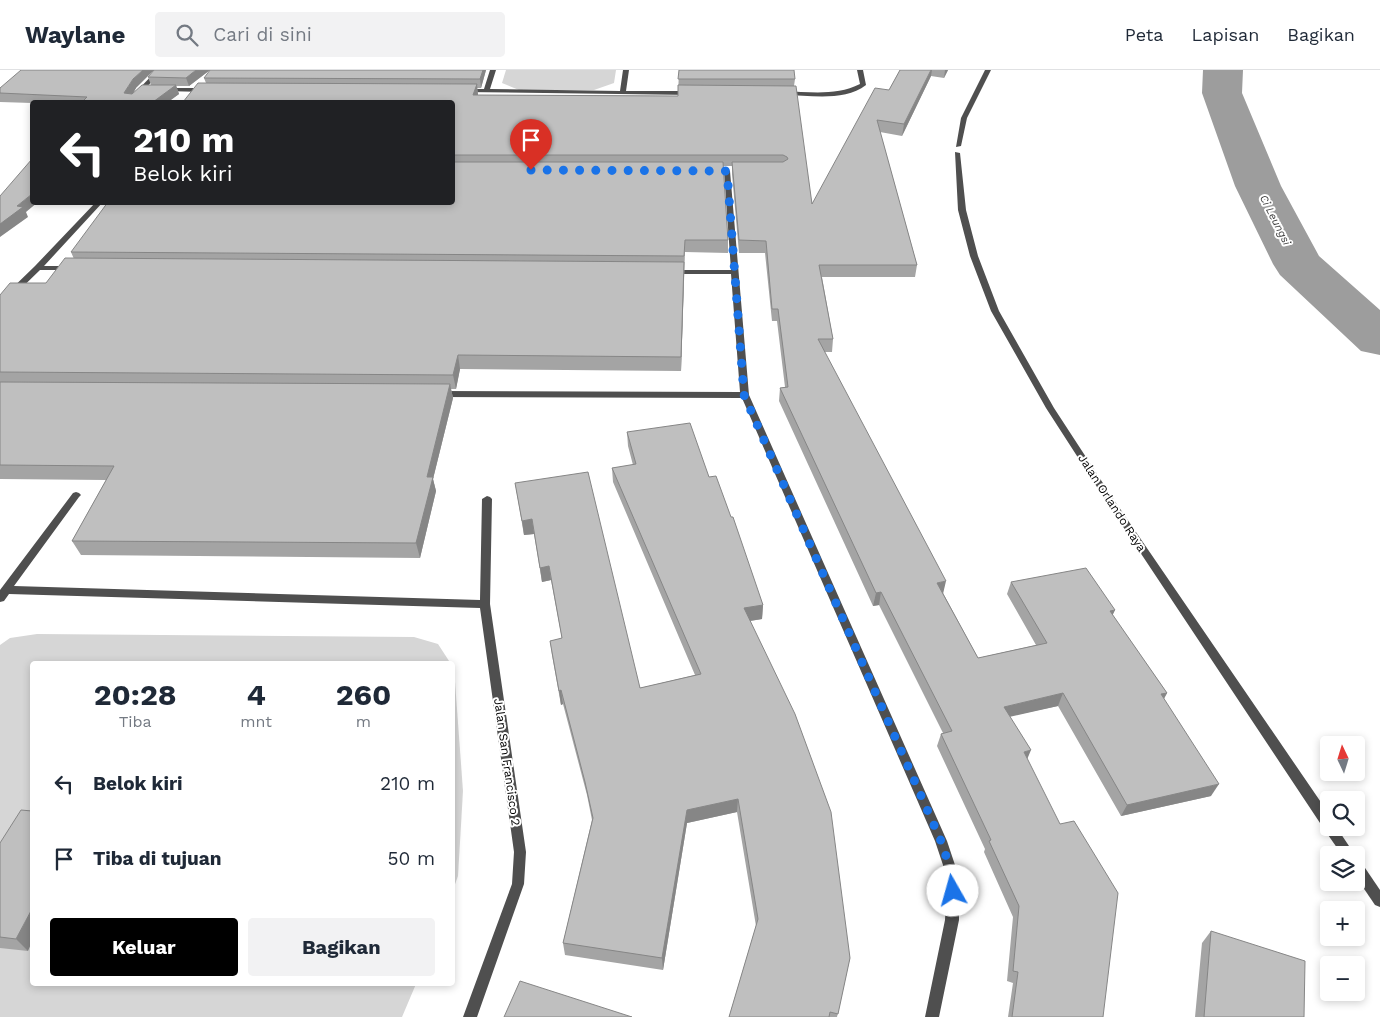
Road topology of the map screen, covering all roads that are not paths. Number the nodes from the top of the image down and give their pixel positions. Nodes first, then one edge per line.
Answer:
1 (160, 70) edge
2 (494, 70) edge
3 (626, 70) edge
4 (860, 70) edge
5 (988, 70) edge
6 (140, 90) junction
7 (150, 90) edge
8 (160, 90) edge
9 (219, 90) edge
10 (457, 91) edge
11 (486, 91) junction
12 (623, 92) junction
13 (702, 93) edge
14 (780, 93) edge
15 (133, 100) edge
16 (727, 171) edge
17 (97, 205) edge
18 (38, 268) junction
19 (78, 268) edge
20 (665, 272) edge
21 (735, 272) junction
22 (0, 304) edge
23 (427, 394) edge
24 (744, 395) junction
25 (76, 495) dead end
26 (487, 499) dead end
27 (3, 594) edge
28 (484, 604) junction
29 (1320, 811) edge
30 (1365, 879) edge
31 (1380, 901) edge
32 (470, 1017) edge
33 (932, 1017) edge

1 - 6 street
2 - 11 street
3 - 12 street
4 - 14 street
5 - 29 street, Jalan Orlando Raya
6 - 7 street
6 - 15 street
8 - 9 street
10 - 11 street
11 - 12 street
12 - 13 street
16 - 21 street
17 - 18 street
18 - 19 street
18 - 22 street
20 - 21 street
21 - 24 street
23 - 24 street
24 - 33 street
25 - 27 street
26 - 28 street, Jalan San Francisco 2
27 - 28 street
28 - 32 street, Jalan San Francisco 2
30 - 31 street

